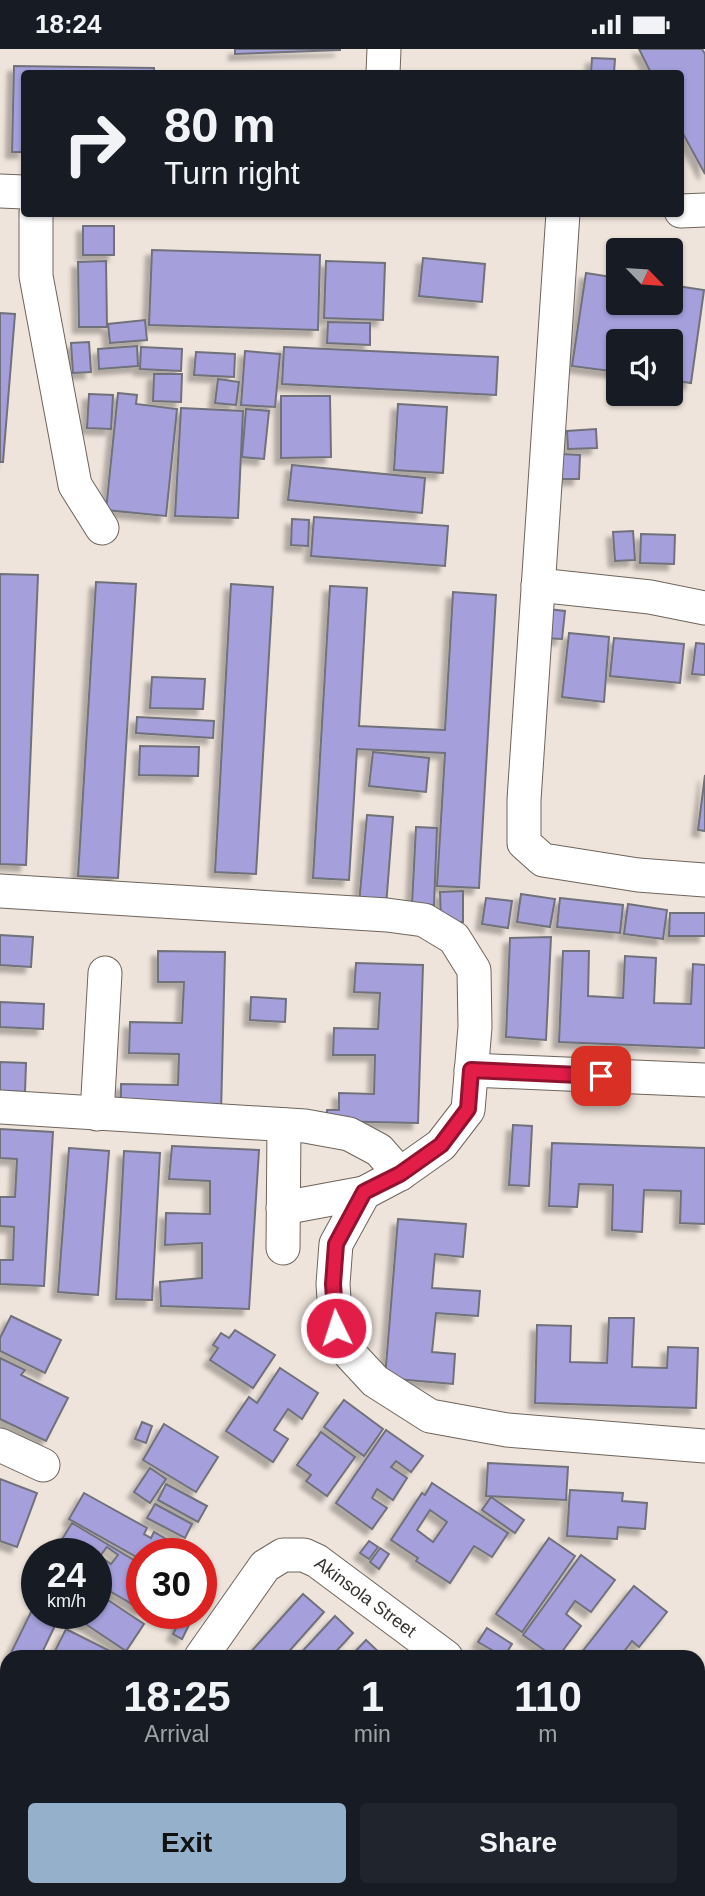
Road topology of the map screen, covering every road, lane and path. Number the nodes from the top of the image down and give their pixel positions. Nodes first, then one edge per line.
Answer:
1 (384, 49) edge
2 (383, 70) edge
3 (0, 191) edge
4 (21, 193) edge
5 (705, 210) edge
6 (684, 211) edge
7 (36, 217) edge
8 (563, 217) edge
9 (102, 528) dead end
10 (538, 585) junction
11 (705, 608) edge
12 (705, 880) edge
13 (0, 891) edge
14 (105, 973) dead end
15 (471, 1070) junction
16 (705, 1080) edge
17 (0, 1107) edge
18 (97, 1114) junction
19 (284, 1125) junction
20 (400, 1174) junction
21 (364, 1192) junction
22 (283, 1207) junction
23 (283, 1248) dead end
24 (0, 1445) edge
25 (705, 1446) edge
26 (43, 1465) dead end
27 (206, 1650) edge
28 (437, 1650) edge

1 - 2 street
3 - 4 street
5 - 6 street
7 - 9 street
8 - 10 street
10 - 11 street
10 - 12 street
13 - 15 street
14 - 18 street
15 - 16 street
15 - 20 street
17 - 18 street
18 - 19 street
19 - 20 street
19 - 22 street
20 - 21 street
21 - 22 street
21 - 25 street
22 - 23 street
24 - 26 street
27 - 28 street, Akinsola Street

